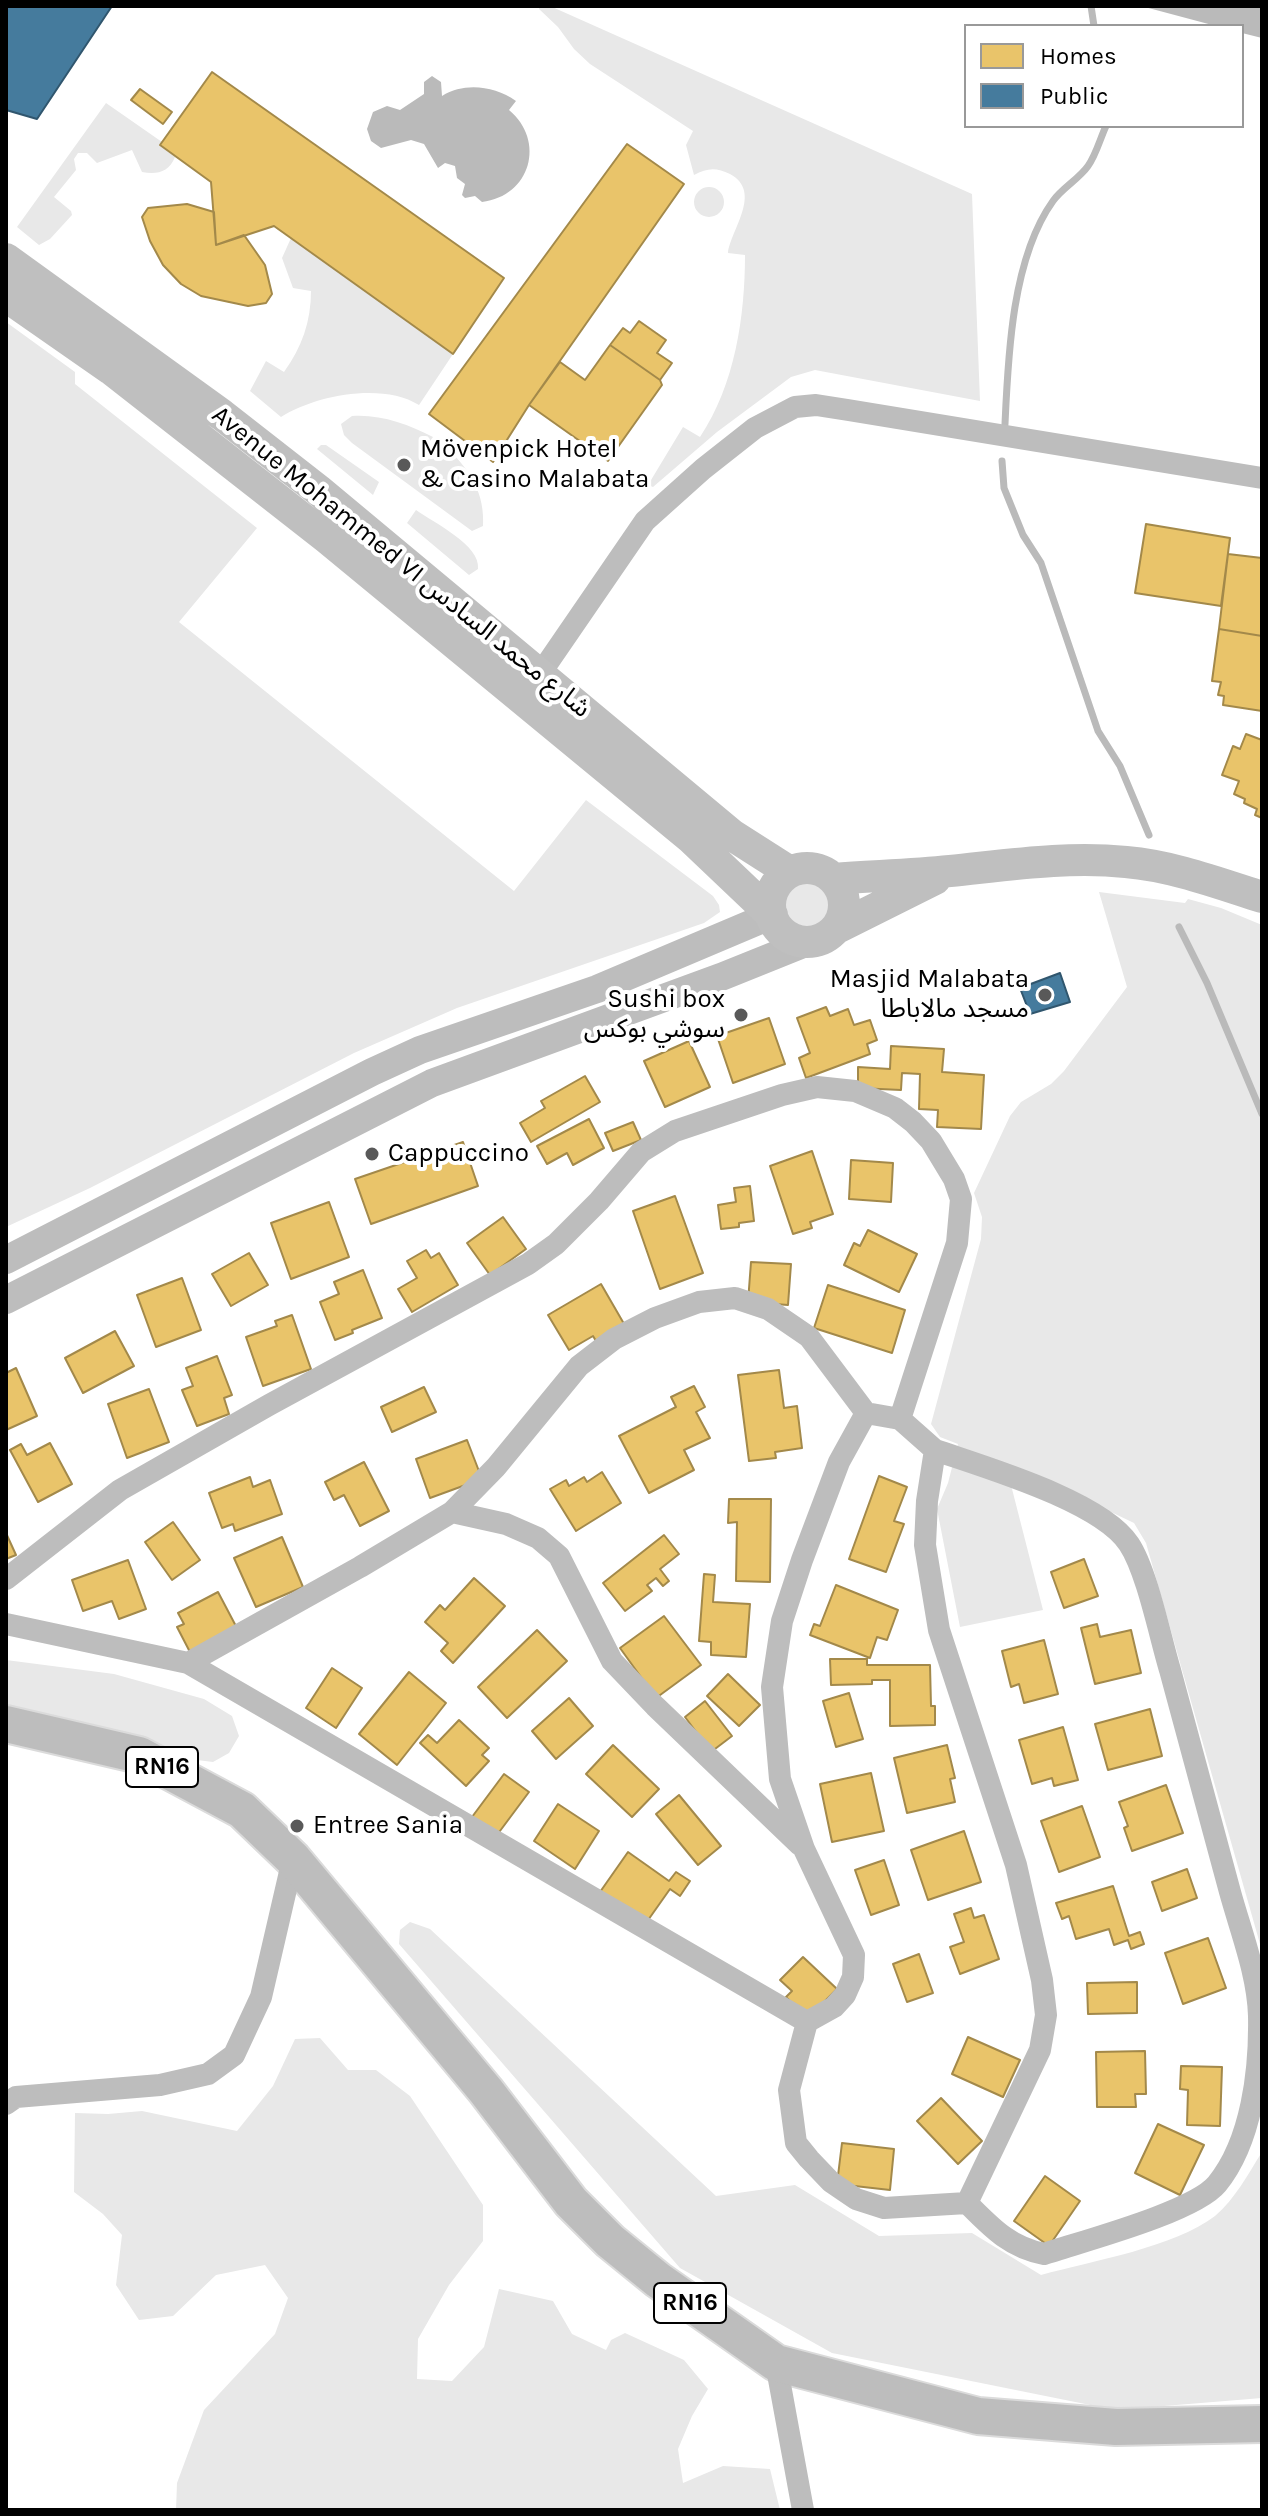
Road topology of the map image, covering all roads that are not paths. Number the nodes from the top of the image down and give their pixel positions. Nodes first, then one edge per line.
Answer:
1 (6, 259) edge
2 (6, 296) edge
3 (1262, 478) edge
4 (540, 674) junction
5 (952, 871) junction
6 (790, 872) junction
7 (834, 879) junction
8 (1262, 897) edge
9 (772, 915) junction
10 (837, 928) junction
11 (808, 942) junction
12 (6, 1260) edge
13 (6, 1300) edge
14 (866, 1413) junction
15 (900, 1419) junction
16 (935, 1450) junction
17 (452, 1512) junction
18 (6, 1579) edge
19 (6, 1624) edge
20 (188, 1663) junction
21 (6, 1724) edge
22 (804, 1849) junction
23 (293, 1859) junction
24 (807, 2022) junction
25 (6, 2104) edge
26 (967, 2203) junction
27 (776, 2363) junction
28 (1262, 2424) edge
29 (803, 2510) edge

1 - 4 main road, Avenue Mohammed VI شارع محمد السادس
2 - 9 main road, Avenue Mohammed VI شارع محمد السادس
3 - 4 street
4 - 6 main road, Avenue Mohammed VI شارع محمد السادس
5 - 7 main road
5 - 8 main road
5 - 10 main road
6 - 7 main road
6 - 9 main road
7 - 10 main road
9 - 11 main road
9 - 12 street
10 - 11 main road
11 - 13 street
14 - 15 street
14 - 17 street
14 - 22 street
15 - 16 street
15 - 18 street
16 - 26 street
16 - 26 street
17 - 20 street
17 - 22 street
19 - 20 street
20 - 24 street
21 - 23 main road, RN16
22 - 24 street
23 - 25 street
23 - 27 main road, RN16
24 - 26 street
27 - 28 main road, RN16
27 - 29 street

